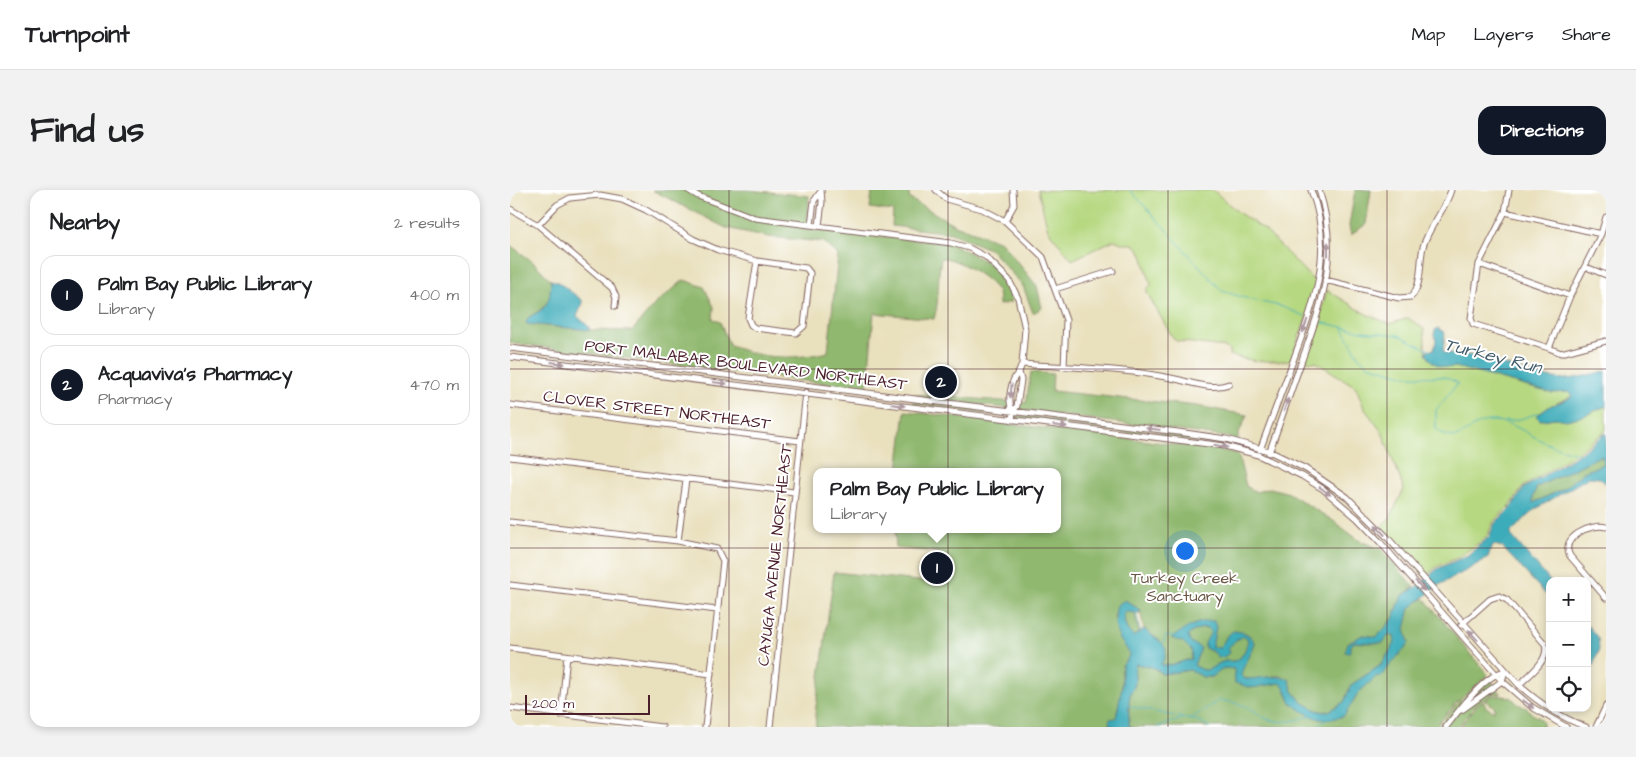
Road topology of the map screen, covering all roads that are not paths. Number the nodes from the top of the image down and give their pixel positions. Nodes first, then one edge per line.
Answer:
1 (688, 190) edge
2 (936, 190) edge
3 (1013, 190) edge
4 (1311, 190) edge
5 (1319, 190) edge
6 (1451, 190) edge
7 (1509, 190) edge
8 (821, 191) edge
9 (813, 207) junction
10 (822, 208) junction
11 (510, 209) edge
12 (1505, 212) junction
13 (1606, 217) edge
14 (1005, 221) junction
15 (538, 225) junction
16 (811, 225) junction
17 (819, 226) junction
18 (1601, 234) junction
19 (757, 261) junction
20 (1479, 264) junction
21 (1586, 267) junction
22 (1113, 271) dead end
23 (1606, 276) edge
24 (1320, 279) junction
25 (1327, 281) junction
26 (1055, 289) junction
27 (1570, 296) junction
28 (616, 306) dead end
29 (1606, 340) edge
30 (510, 348) edge
31 (1550, 348) junction
32 (510, 357) edge
33 (1022, 364) junction
34 (1064, 367) junction
35 (1229, 384) dead end
36 (806, 386) junction
37 (868, 393) junction
38 (805, 394) junction
39 (867, 401) junction
40 (510, 405) edge
41 (1013, 412) junction
42 (1012, 420) junction
43 (800, 441) junction
44 (1260, 448) junction
45 (1269, 451) junction
46 (1258, 455) junction
47 (510, 457) edge
48 (1267, 458) junction
49 (1306, 469) junction
50 (1302, 476) junction
51 (686, 480) junction
52 (794, 492) junction
53 (1347, 497) junction
54 (1341, 503) junction
55 (510, 522) edge
56 (1606, 527) edge
57 (678, 541) junction
58 (510, 585) edge
59 (1606, 598) edge
60 (717, 610) junction
61 (1462, 624) junction
62 (1457, 628) junction
63 (510, 648) edge
64 (567, 656) junction
65 (1506, 671) junction
66 (1496, 673) junction
67 (711, 674) junction
68 (1502, 681) junction
69 (1519, 685) junction
70 (1606, 706) edge
71 (510, 708) edge
72 (1458, 712) junction
73 (561, 715) junction
74 (662, 727) edge
75 (705, 727) edge
76 (770, 727) edge
77 (1446, 727) edge
78 (1566, 727) edge
79 (1586, 727) edge
80 (1596, 727) edge

1 - 16 street
2 - 14 street
3 - 14 street
4 - 24 street
25 -> 5 street
6 - 25 street
7 - 12 street
8 - 9 street
8 - 10 street
9 - 10 street
9 - 16 street
10 - 17 street
11 - 15 street
12 - 18 street
12 - 20 street
13 - 18 street
14 - 26 street
15 - 19 street
15 - 28 street
16 - 17 street
17 - 33 street
18 - 21 street
19 - 19 street
20 - 27 street
20 - 31 street
21 - 23 street
21 - 27 street
22 - 26 street
24 - 25 street
24 -> 44 street
45 -> 25 street
26 - 34 street
27 - 31 street
29 - 31 street
30 - 36 street, PORT MALABAR BOULEVARD NORTHEAST
32 -> 38 street, PORT MALABAR BOULEVARD NORTHEAST
33 - 34 street
33 - 41 street
34 - 35 street
36 - 37 street, PORT MALABAR BOULEVARD NORTHEAST
36 - 38 street, CAYUGA AVENUE NORTHEAST
37 - 39 street
37 - 41 street, PORT MALABAR BOULEVARD NORTHEAST
38 - 39 street, PORT MALABAR BOULEVARD NORTHEAST
38 - 43 street, CAYUGA AVENUE NORTHEAST
39 -> 42 street, PORT MALABAR BOULEVARD NORTHEAST
40 - 43 street, CLOVER STREET NORTHEAST
41 - 42 street
44 -> 41 street, PORT MALABAR BOULEVARD NORTHEAST
42 -> 46 street, PORT MALABAR BOULEVARD NORTHEAST
43 - 52 street, CAYUGA AVENUE NORTHEAST
44 - 45 street, PORT MALABAR BOULEVARD NORTHEAST
44 - 46 street
45 - 48 street
45 - 49 street, PORT MALABAR BOULEVARD NORTHEAST
46 - 48 street, PORT MALABAR BOULEVARD NORTHEAST
47 - 51 street
48 - 50 street, PORT MALABAR BOULEVARD NORTHEAST
49 - 50 street
49 - 53 street, PORT MALABAR BOULEVARD NORTHEAST
50 -> 54 street, PORT MALABAR BOULEVARD NORTHEAST
51 - 52 street
51 - 57 street
52 - 76 street, CAYUGA AVENUE NORTHEAST
53 - 54 street
61 -> 53 street, PORT MALABAR BOULEVARD NORTHEAST
54 -> 62 street, PORT MALABAR BOULEVARD NORTHEAST
55 - 57 street
56 - 59 street
57 - 60 street
58 - 60 street
60 - 67 street
61 - 62 street
65 -> 61 street, PORT MALABAR BOULEVARD NORTHEAST
61 - 69 street
62 - 66 street, PORT MALABAR BOULEVARD NORTHEAST
63 - 64 street
64 - 67 street
64 - 73 street
65 - 66 street
65 - 68 street
65 - 69 street, PORT MALABAR BOULEVARD NORTHEAST
66 - 68 street, PORT MALABAR BOULEVARD NORTHEAST
66 - 72 street
67 - 75 street
68 - 72 street
68 -> 78 street, PORT MALABAR BOULEVARD NORTHEAST
69 - 79 street, PORT MALABAR BOULEVARD NORTHEAST
70 - 80 street
71 - 73 street
72 - 77 street
73 - 74 street

